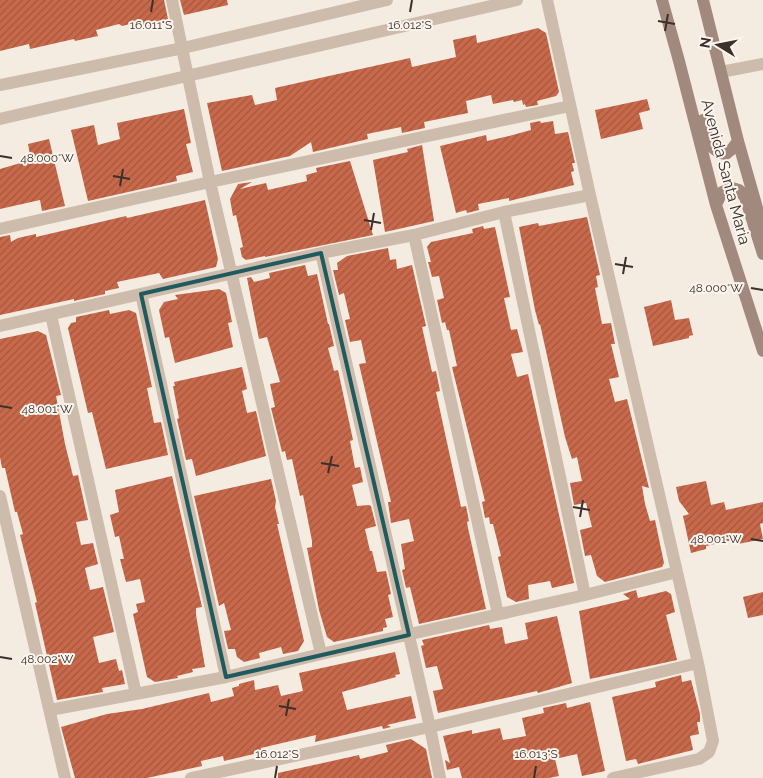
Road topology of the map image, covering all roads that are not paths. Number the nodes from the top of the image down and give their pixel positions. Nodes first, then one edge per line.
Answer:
1 (172, 0) edge
2 (387, 0) edge
3 (517, 0) edge
4 (547, 0) edge
5 (662, 0) edge
6 (703, 0) edge
7 (183, 48) junction
8 (679, 60) junction
9 (763, 64) edge
10 (721, 72) junction
11 (188, 76) junction
12 (0, 85) edge
13 (570, 106) junction
14 (0, 118) edge
15 (738, 141) junction
16 (210, 182) junction
17 (590, 194) junction
18 (716, 205) junction
19 (504, 212) junction
20 (0, 229) edge
21 (763, 229) edge
22 (414, 235) junction
23 (322, 253) junction
24 (763, 254) edge
25 (231, 273) junction
26 (141, 294) junction
27 (51, 314) junction
28 (0, 326) edge
29 (763, 351) edge
30 (0, 496) edge
31 (677, 572) junction
32 (585, 595) junction
33 (498, 614) junction
34 (410, 635) junction
35 (321, 654) junction
36 (698, 663) junction
37 (226, 677) junction
38 (136, 694) junction
39 (50, 710) junction
40 (430, 727) junction
41 (65, 778) edge
42 (191, 778) edge
43 (440, 778) edge
44 (613, 778) edge

1 - 7 street
2 - 7 street
3 - 11 street
4 - 13 street
5 - 8 main road, Avenida Santa Maria
6 - 10 main road, Avenida Santa Maria
7 - 11 street
7 - 12 street
8 - 15 main road
8 - 18 main road, Avenida Santa Maria
9 - 10 street
10 - 15 main road, Avenida Santa Maria
11 - 14 street
11 - 16 street
13 - 16 street
13 - 17 street
15 - 21 main road, Avenida Santa Maria
16 - 20 street
16 - 25 street
17 - 19 street
17 - 31 street
18 - 24 main road
18 - 29 main road, Avenida Santa Maria
19 - 22 street
19 - 32 street
22 - 23 street
22 - 33 street
23 - 25 street
23 - 34 street
25 - 26 street
25 - 35 street
26 - 27 street
26 - 37 street
27 - 28 street
27 - 38 street
30 - 39 street
31 - 32 street
31 - 36 street
32 - 33 street
33 - 34 street
34 - 35 street
34 - 40 street
35 - 37 street
36 - 40 street
36 - 44 street
37 - 38 street
38 - 39 street
39 - 41 street
40 - 42 street
40 - 43 street

